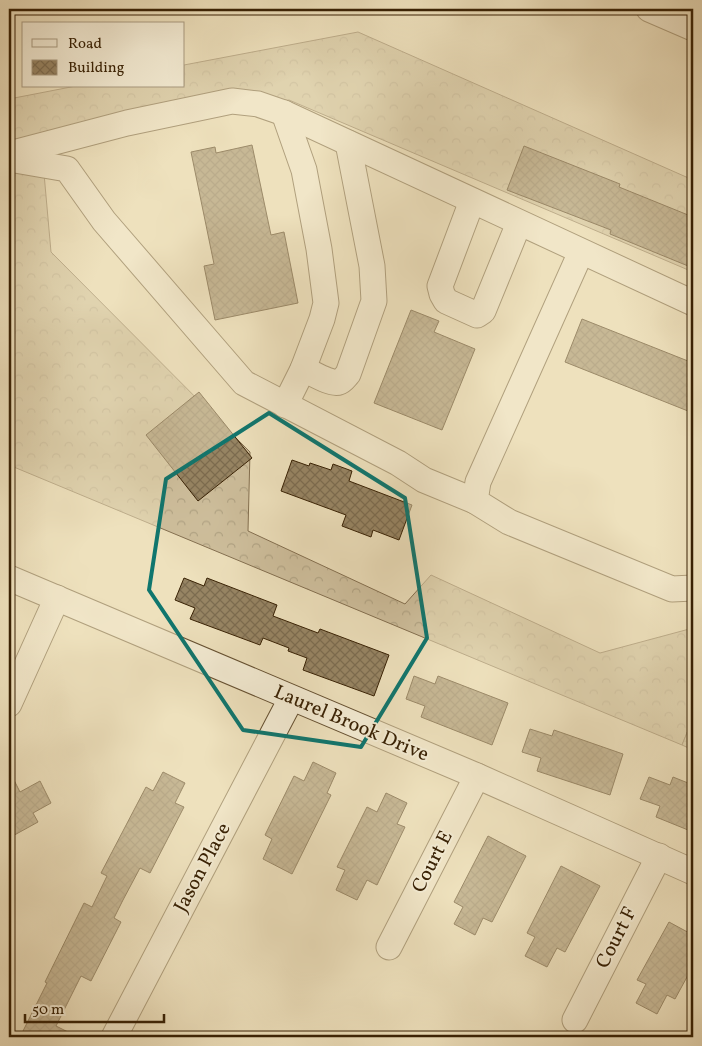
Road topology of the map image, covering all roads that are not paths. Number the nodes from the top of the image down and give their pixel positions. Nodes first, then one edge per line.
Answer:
1 (649, 9) edge
2 (693, 28) edge
3 (284, 113) junction
4 (348, 143) junction
5 (9, 154) edge
6 (9, 159) edge
7 (472, 201) junction
8 (519, 223) junction
9 (581, 252) junction
10 (693, 303) edge
11 (303, 369) junction
12 (286, 405) junction
13 (475, 501) junction
14 (9, 578) edge
15 (693, 588) edge
16 (57, 598) junction
17 (291, 698) junction
18 (9, 704) edge
19 (477, 776) junction
20 (659, 856) junction
21 (693, 872) edge
22 (390, 947) dead end
23 (575, 1020) dead end
24 (114, 1037) edge

1 - 2 street
3 - 4 street
3 - 5 street
3 - 11 street
4 - 7 street
4 - 11 street
6 - 12 street
7 - 8 street
7 - 8 street
8 - 9 street
9 - 10 street
9 - 13 street
11 - 12 street
12 - 13 street
13 - 15 street
14 - 16 street, Laurel Brook Drive
16 - 17 street, Laurel Brook Drive
16 - 18 street
17 - 19 street, Laurel Brook Drive
17 - 24 street, Jason Place
19 - 20 street, Laurel Brook Drive
19 - 22 street, Court E
20 - 21 street, Laurel Brook Drive
20 - 23 street, Court F

